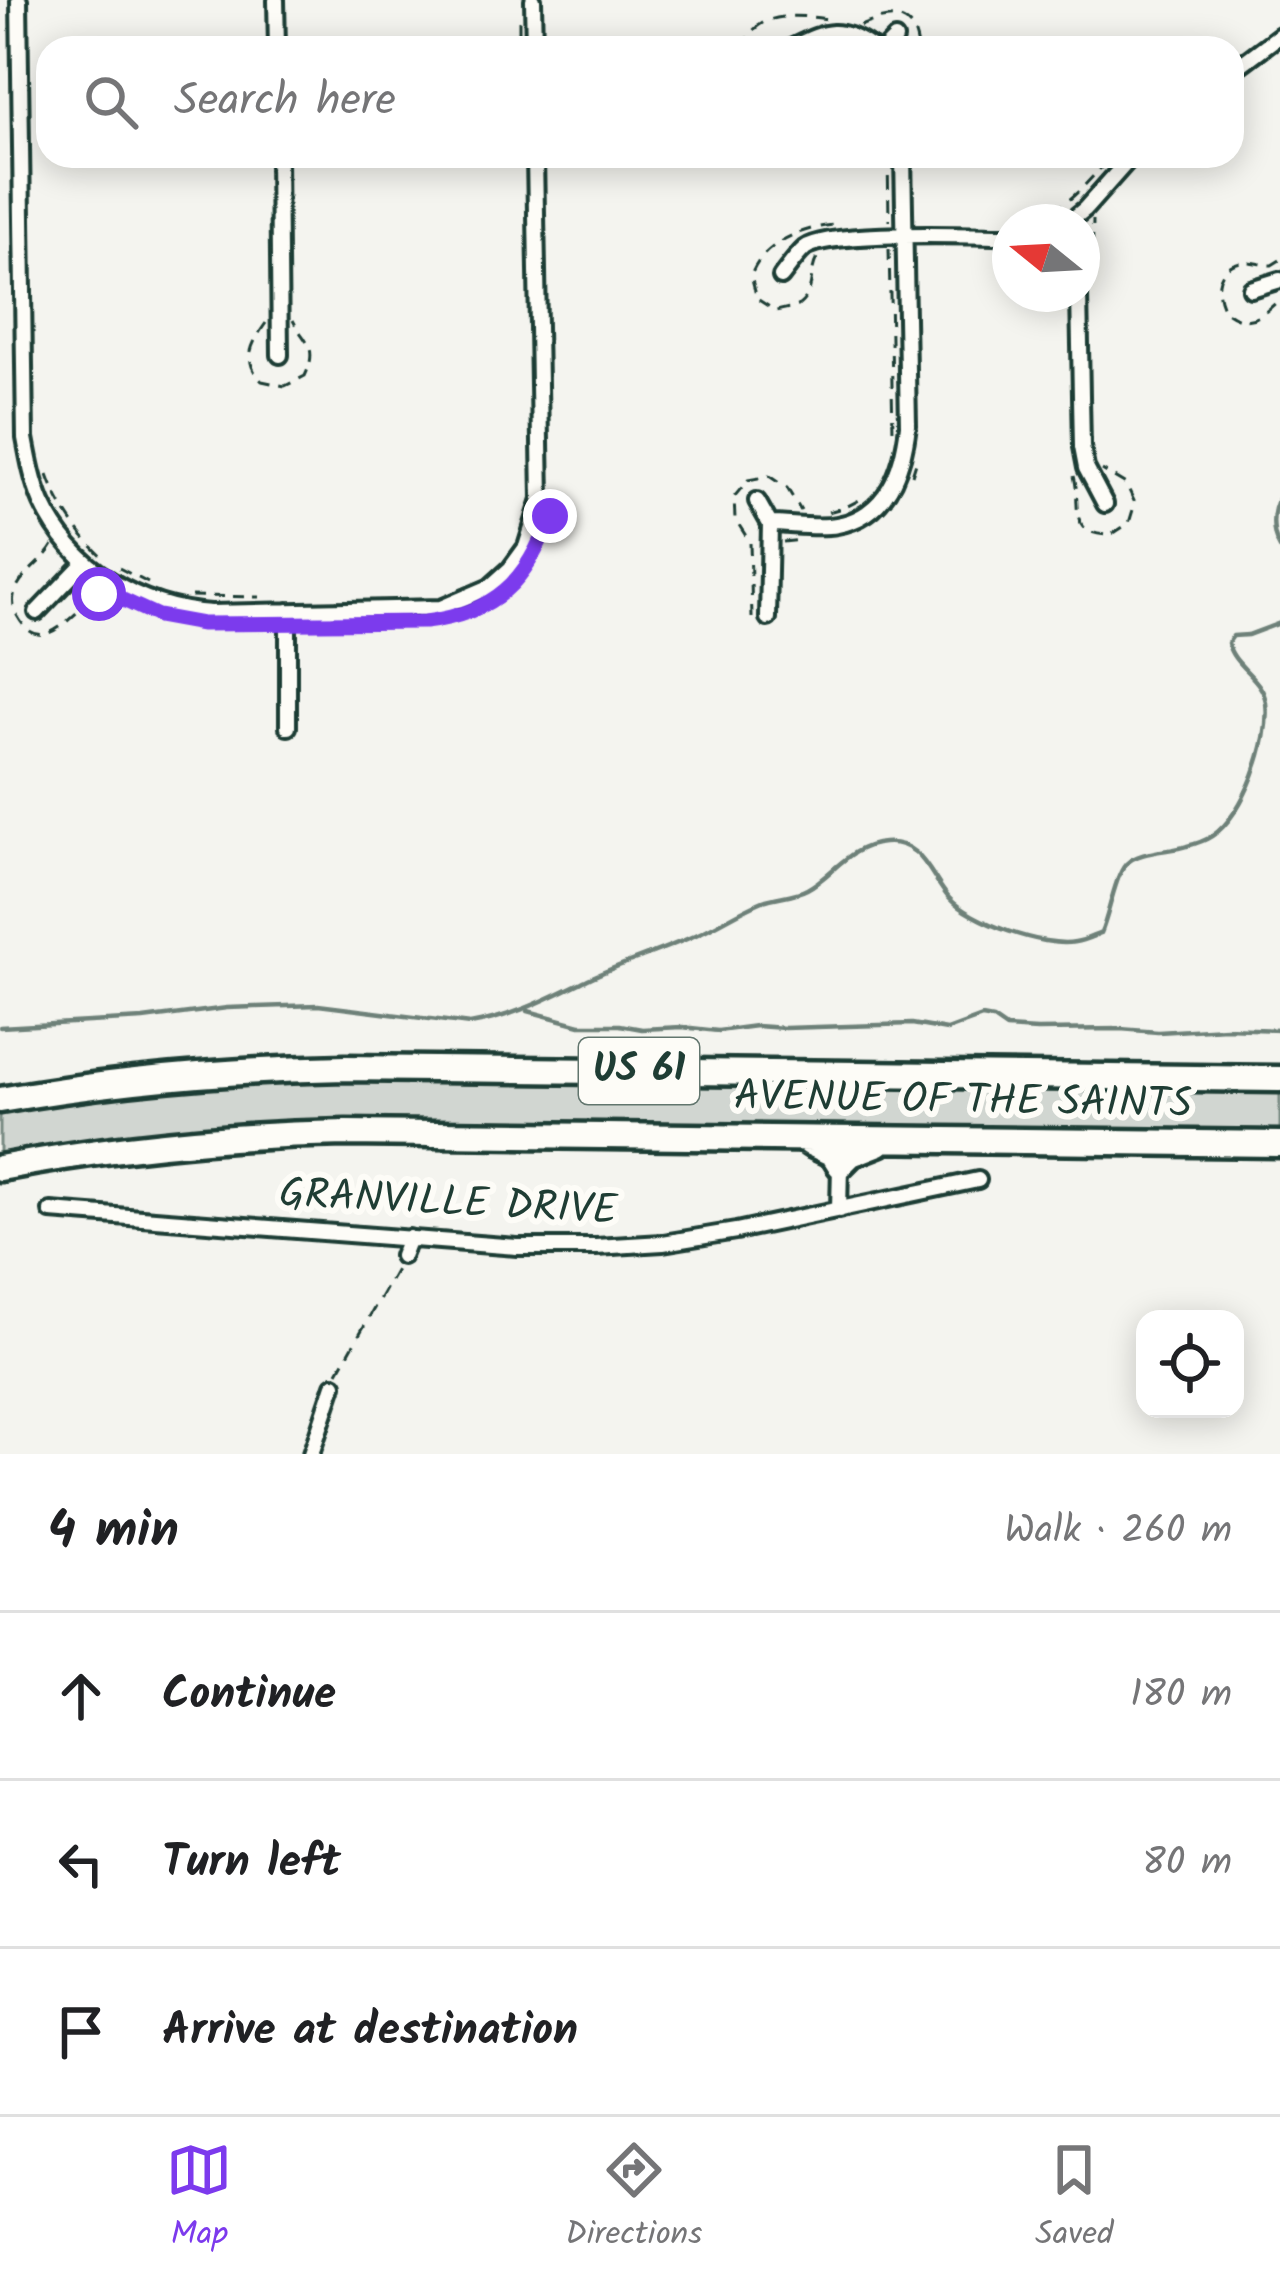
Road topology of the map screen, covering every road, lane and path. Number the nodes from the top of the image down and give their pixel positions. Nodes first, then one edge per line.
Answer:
1 (19, 0) edge
2 (276, 0) edge
3 (533, 0) edge
4 (519, 16) dead end
5 (1280, 35) edge
6 (277, 36) edge
7 (519, 36) edge
8 (534, 36) edge
9 (816, 36) edge
10 (852, 36) edge
11 (1244, 62) edge
12 (278, 168) edge
13 (536, 168) edge
14 (889, 168) edge
15 (902, 168) edge
16 (1101, 168) edge
17 (1121, 168) edge
18 (1067, 204) edge
19 (1089, 204) edge
20 (992, 230) edge
21 (897, 236) junction
22 (781, 277) dead end
23 (1280, 280) edge
24 (1250, 289) dead end
25 (1079, 312) edge
26 (280, 355) dead end
27 (893, 436) dead end
28 (919, 441) dead end
29 (44, 463) dead end
30 (909, 480) dead end
31 (872, 490) dead end
32 (758, 501) dead end
33 (1105, 504) dead end
34 (828, 512) dead end
35 (809, 514) dead end
36 (770, 524) junction
37 (807, 540) dead end
38 (52, 542) dead end
39 (778, 547) dead end
40 (106, 559) dead end
41 (84, 563) junction
42 (119, 569) dead end
43 (163, 589) dead end
44 (110, 594) dead end
45 (188, 595) dead end
46 (264, 597) dead end
47 (495, 599) dead end
48 (288, 611) junction
49 (37, 612) dead end
50 (760, 618) joint
51 (448, 620) dead end
52 (288, 728) dead end
53 (1280, 1078) edge
54 (0, 1100) edge
55 (800, 1138) junction
56 (887, 1140) junction
57 (1280, 1144) edge
58 (840, 1165) junction
59 (0, 1168) edge
60 (978, 1180) dead end
61 (839, 1210) junction
62 (51, 1211) dead end
63 (410, 1238) junction
64 (401, 1259) joint
65 (334, 1385) joint
66 (311, 1454) edge

1 - 41 street
2 - 6 street
3 - 8 street
4 - 7 path
5 - 11 street
9 - 10 street
12 - 26 street
13 - 48 street
14 - 21 path
15 - 21 street
16 - 18 path
17 - 19 street
20 - 21 street
21 - 22 street
21 - 27 path
21 - 36 street
23 - 24 street
25 - 33 street
28 - 30 path
29 - 40 path
31 - 34 path
32 - 36 street
35 - 50 path
36 - 50 street
37 - 39 path
38 - 44 path
41 - 48 street
41 - 49 street
42 - 43 path
45 - 46 path
47 - 51 path
48 - 52 street
53 - 54 highway, AVENUE OF THE SAINTS / US 61
55 - 56 highway, AVENUE OF THE SAINTS / US 61
55 - 58 highway
55 - 59 highway, AVENUE OF THE SAINTS / US 61
56 - 57 highway, AVENUE OF THE SAINTS / US 61
56 - 58 highway
58 - 61 street
60 - 61 street, GRANVILLE DRIVE
61 - 63 street, GRANVILLE DRIVE
62 - 63 street, GRANVILLE DRIVE
63 - 64 street
64 - 65 path
65 - 66 street

